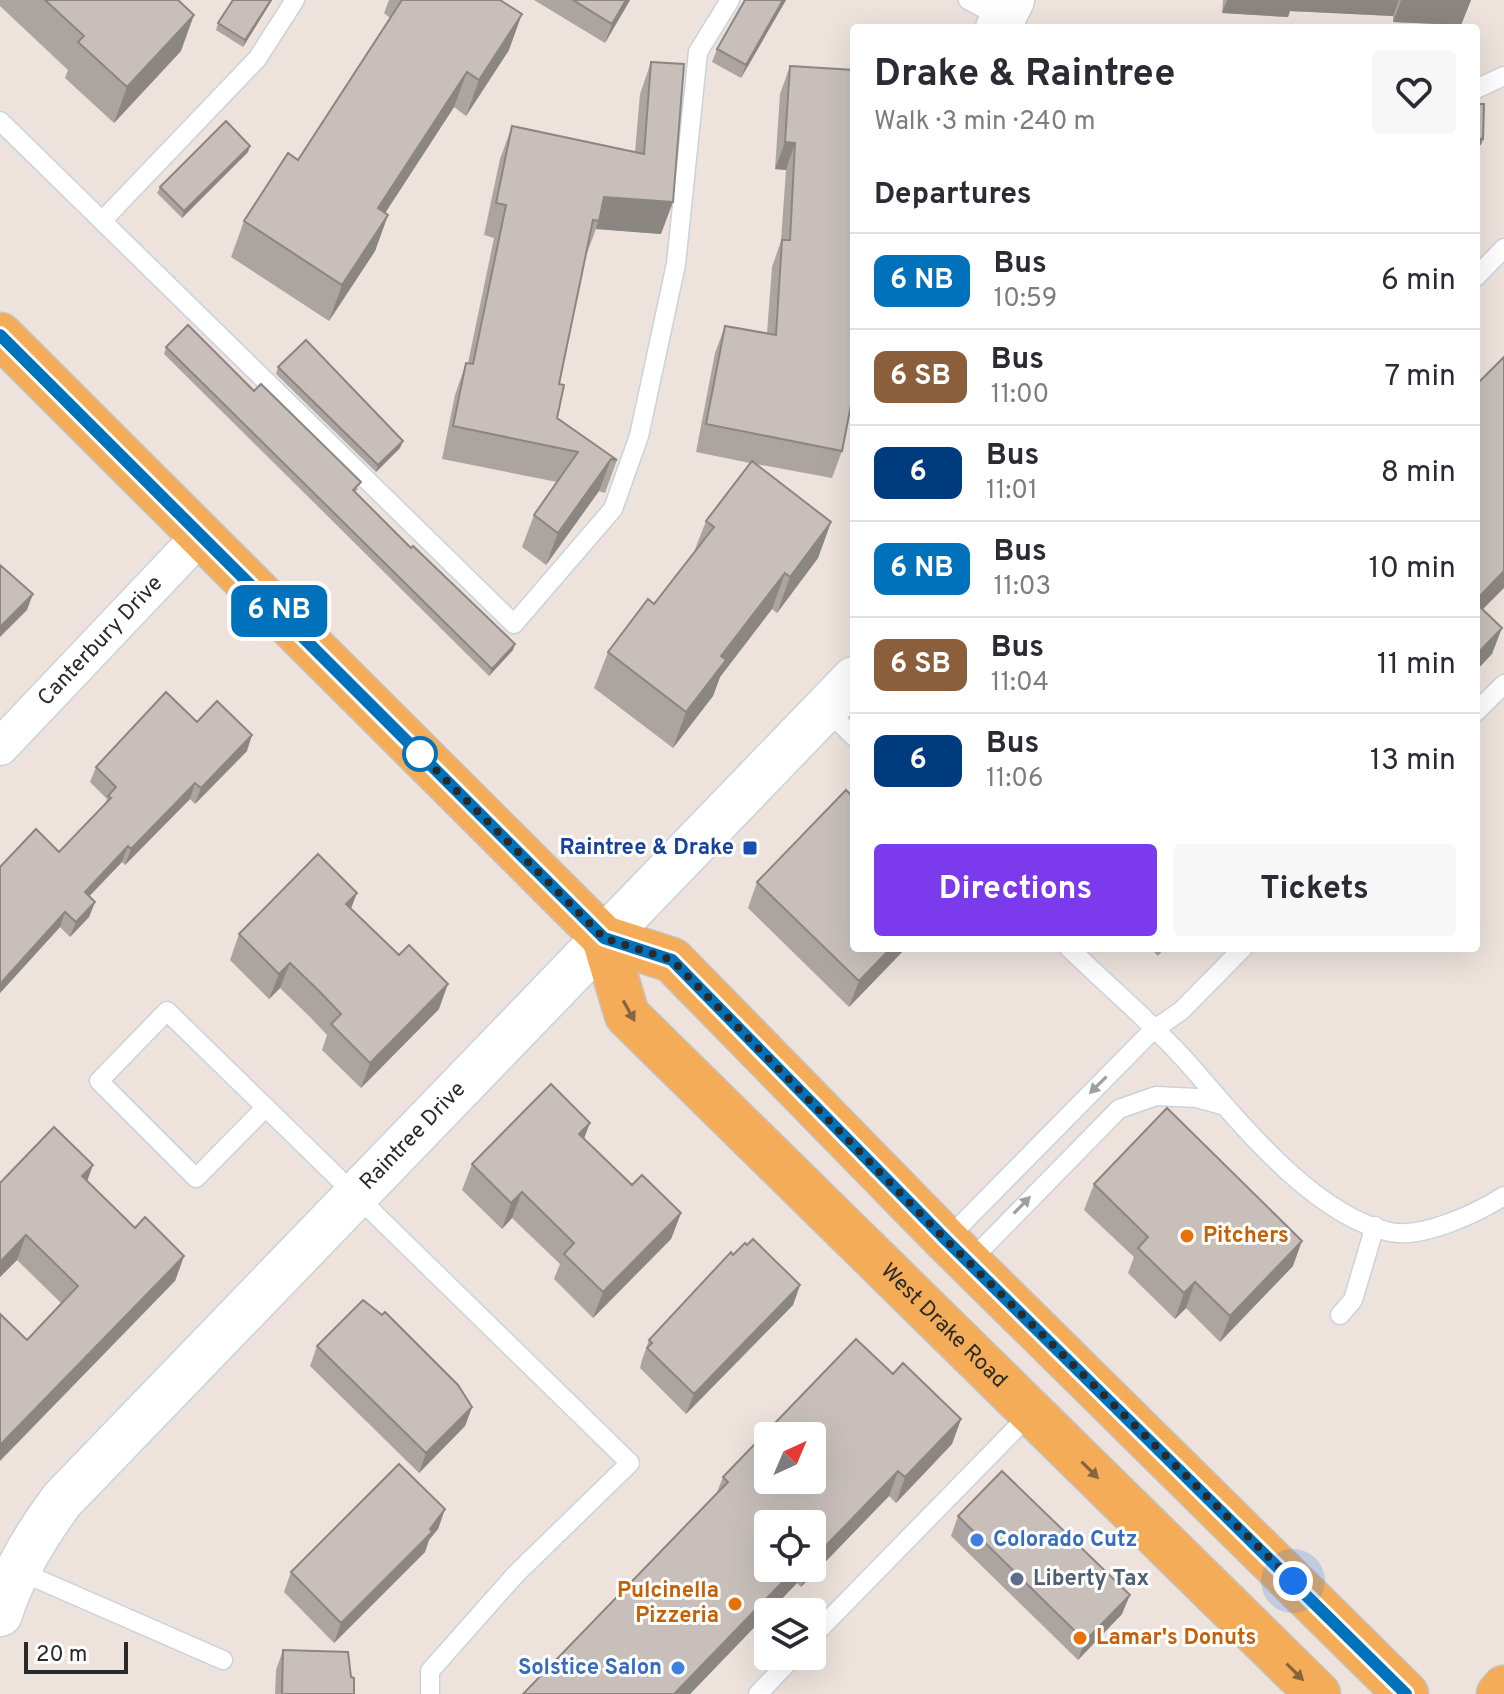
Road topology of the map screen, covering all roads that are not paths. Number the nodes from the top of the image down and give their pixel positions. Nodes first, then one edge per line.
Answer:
1 (295, 0) edge
2 (730, 0) edge
3 (1504, 76) edge
4 (1480, 87) edge
5 (0, 121) edge
6 (102, 221) junction
7 (1504, 248) edge
8 (1480, 273) edge
9 (0, 335) edge
10 (202, 534) junction
11 (1504, 684) edge
12 (1480, 708) edge
13 (845, 709) edge
14 (0, 747) edge
15 (604, 938) junction
16 (1073, 952) edge
17 (1239, 952) edge
18 (1153, 1030) junction
19 (1222, 1105) junction
20 (266, 1107) junction
21 (743, 1129) junction
22 (357, 1195) junction
23 (1504, 1196) edge
24 (1375, 1226) junction
25 (958, 1251) junction
26 (1340, 1315) dead end
27 (1032, 1412) junction
28 (1158, 1446) junction
29 (9, 1566) edge
30 (0, 1614) edge
31 (826, 1623) edge
32 (223, 1660) dead end
33 (781, 1670) edge
34 (1504, 1688) edge
35 (430, 1694) edge
36 (758, 1694) edge
37 (1318, 1694) edge
38 (1406, 1694) edge
39 (1499, 1694) edge

1 - 6 lane
2 - 6 lane
3 - 4 lane
5 - 6 lane
7 - 8 lane
9 - 10 main road, West Drake Road
10 - 14 street, Canterbury Drive
10 - 15 main road, West Drake Road
11 - 12 lane
13 - 15 street, Raintree Drive
15 -> 21 main road, West Drake Road
15 - 22 street, Raintree Drive
15 - 25 main road, West Drake Road
16 - 18 lane
17 - 18 lane
18 - 19 lane
18 -> 25 lane
19 - 24 lane
25 -> 19 lane
20 - 20 lane
20 - 22 lane
21 - 25 main road
21 - 27 main road, West Drake Road
22 - 29 street, Raintree Drive
22 - 35 lane
23 - 24 lane
24 - 26 lane
25 - 28 main road, West Drake Road
27 - 28 main road
27 - 31 lane
27 -> 37 main road, West Drake Road
28 - 38 main road, West Drake Road
29 - 30 street, Raintree Drive
29 - 32 lane
33 - 36 lane
34 - 39 main road

